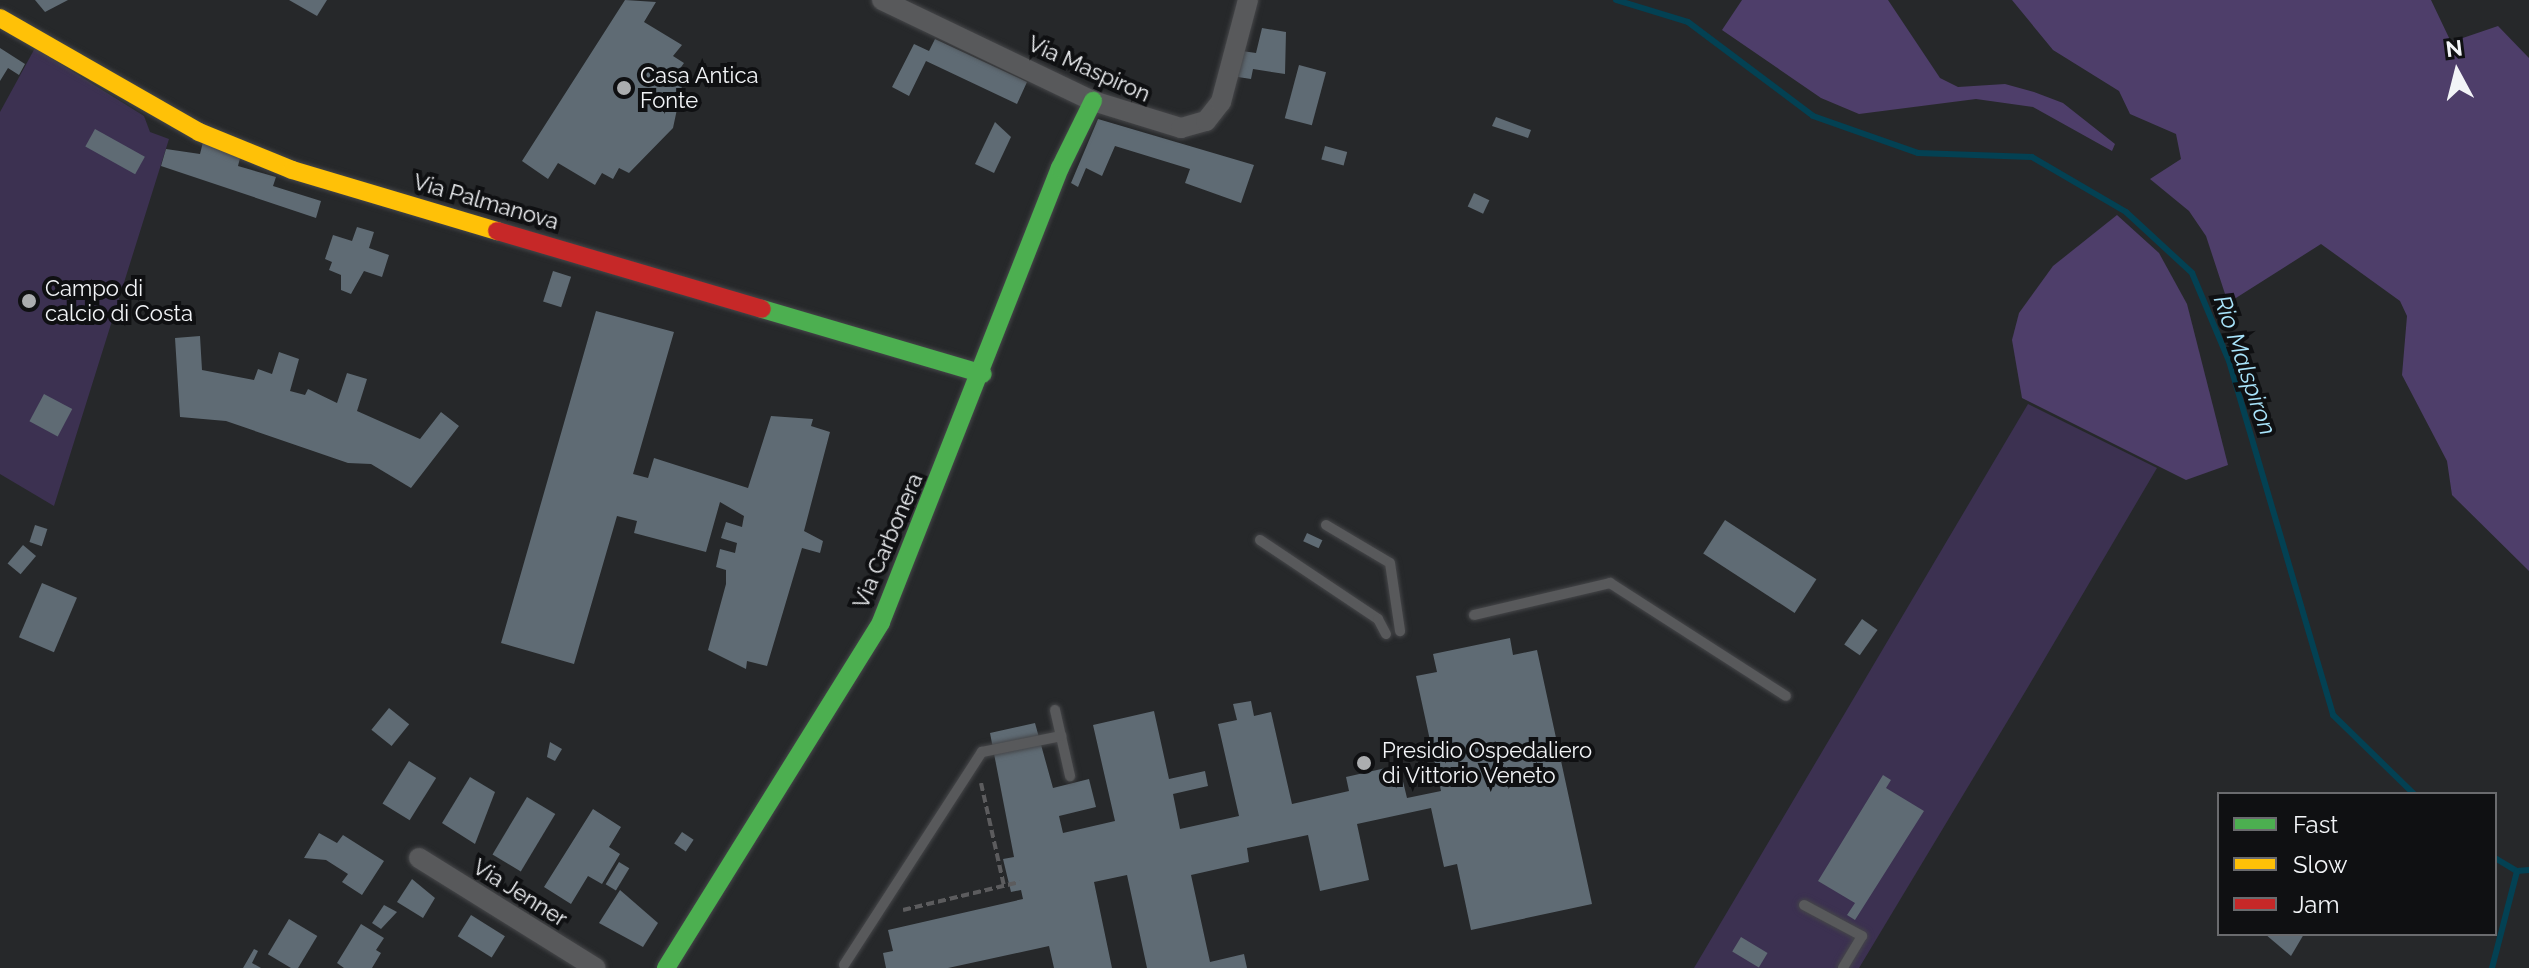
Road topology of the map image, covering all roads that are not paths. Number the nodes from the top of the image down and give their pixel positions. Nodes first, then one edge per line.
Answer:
1 (882, 0) edge
2 (1248, 0) edge
3 (0, 18) edge
4 (1093, 101) junction
5 (983, 374) junction
6 (1326, 525) dead end
7 (1260, 540) dead end
8 (1474, 615) dead end
9 (1400, 631) dead end
10 (1386, 634) dead end
11 (1786, 696) dead end
12 (1055, 710) dead end
13 (1061, 736) junction
14 (1070, 776) dead end
15 (419, 858) dead end
16 (1804, 905) dead end
17 (844, 965) dead end
18 (596, 968) edge
19 (666, 968) edge
20 (1843, 968) edge

1 - 4 street, Via Maspiron
2 - 4 street, Via Maspiron
3 - 5 street, Via Palmanova
4 - 5 street, Via Carbonera
5 - 19 street, Via Carbonera
6 - 9 lane
7 - 10 lane
8 - 11 lane
12 - 13 lane
13 - 14 lane
13 - 17 lane
15 - 18 street, Via Jenner
16 - 20 lane

